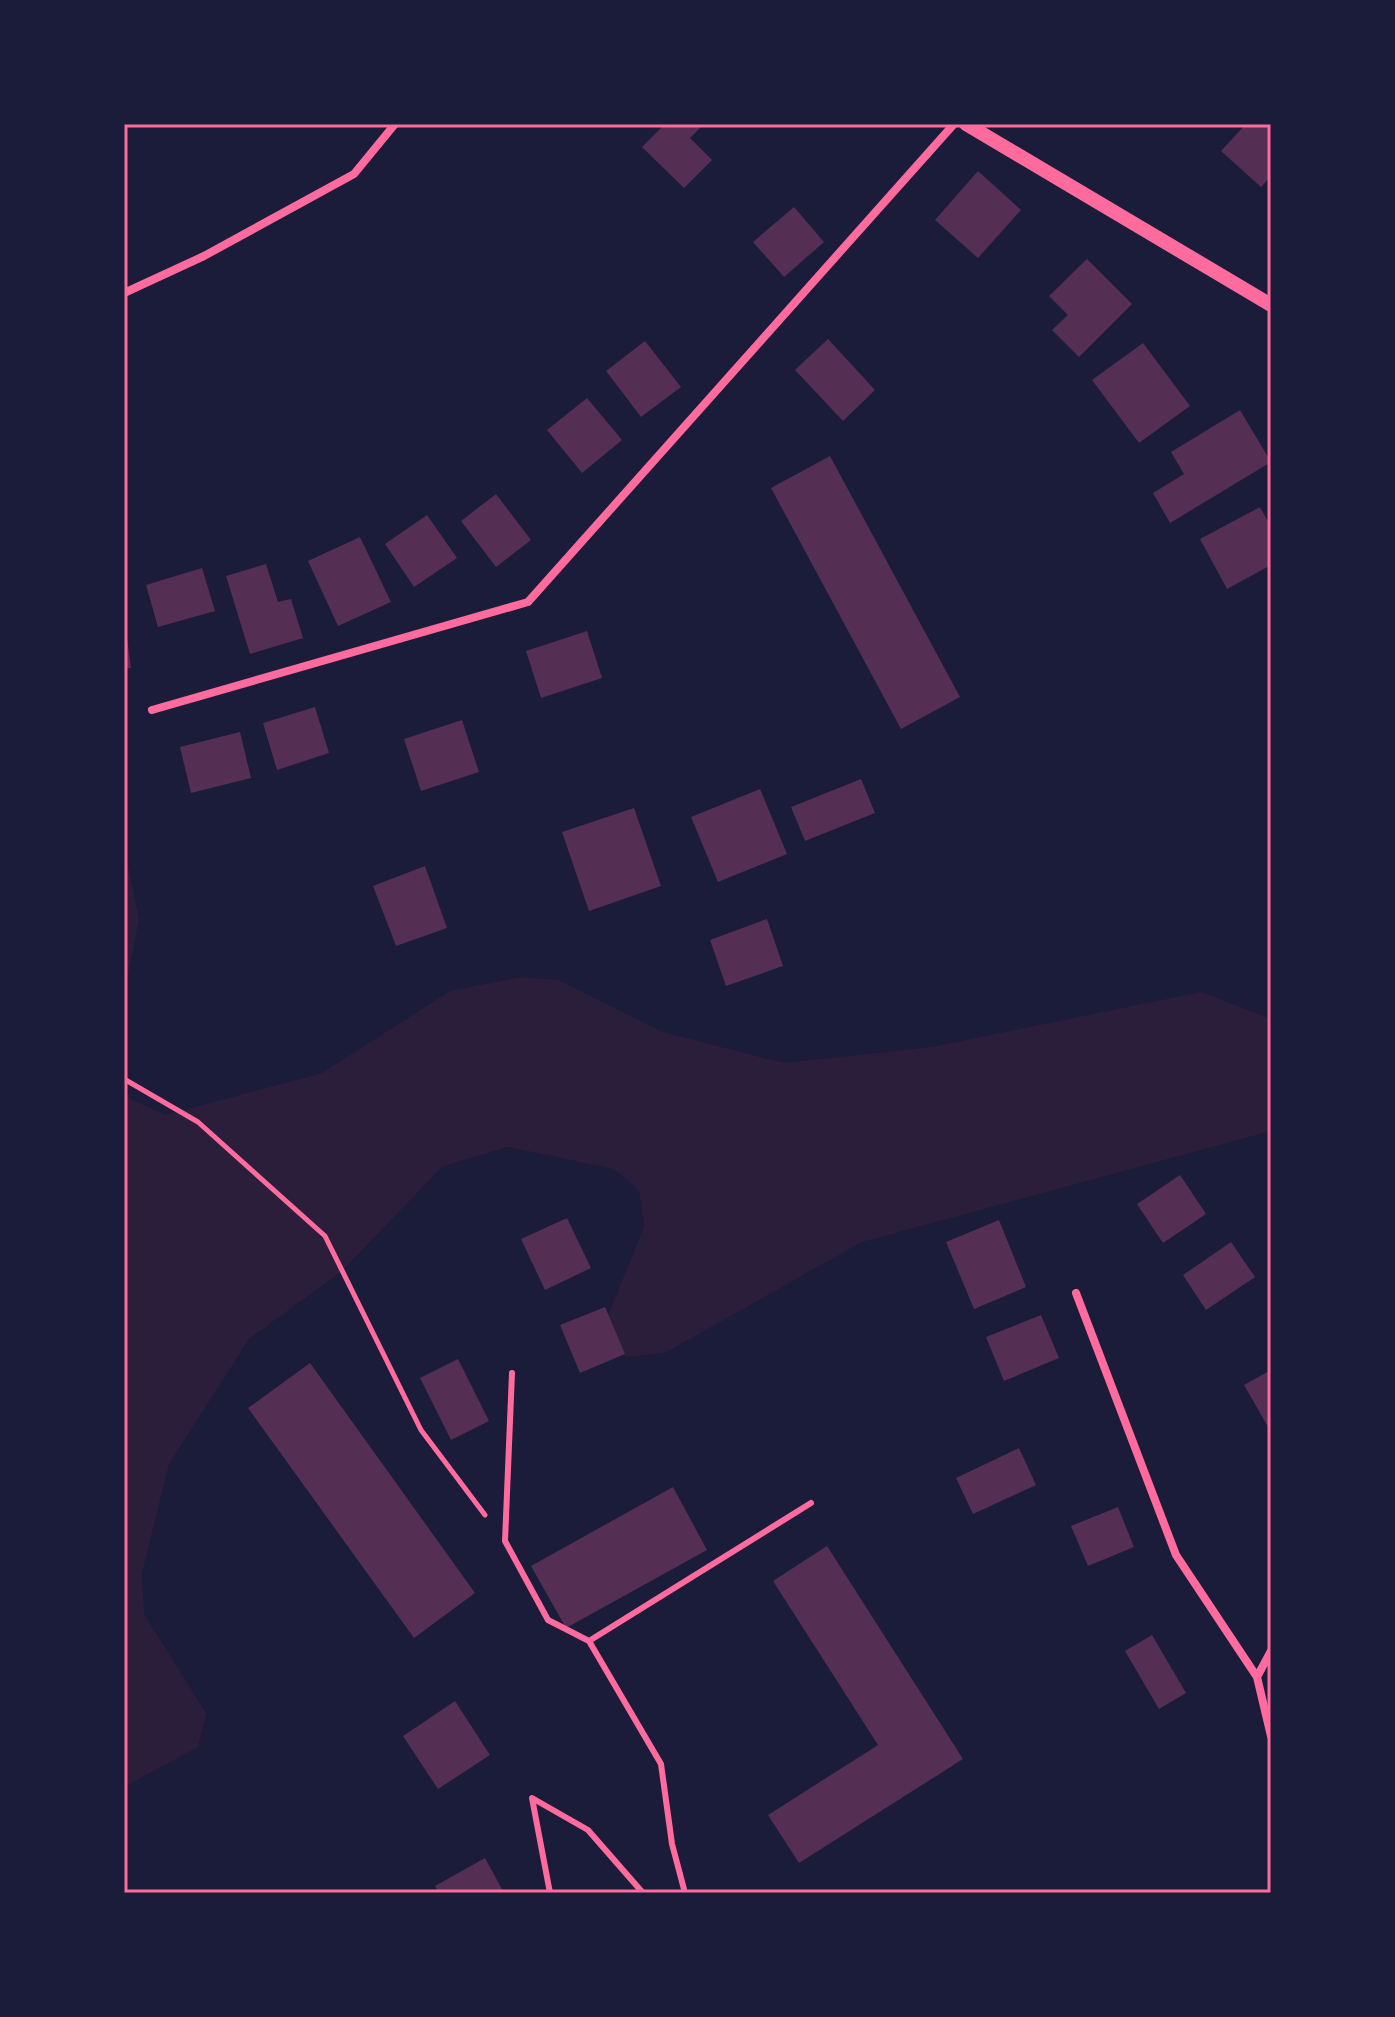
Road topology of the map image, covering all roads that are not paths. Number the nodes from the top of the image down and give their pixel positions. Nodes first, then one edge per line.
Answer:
1 (395, 124) edge
2 (954, 124) edge
3 (966, 124) edge
4 (124, 293) edge
5 (1271, 305) edge
6 (152, 710) dead end
7 (1076, 1293) dead end
8 (512, 1373) dead end
9 (811, 1503) dead end
10 (589, 1641) junction
11 (1271, 1651) edge
12 (1257, 1677) junction
13 (1271, 1736) edge
14 (550, 1893) edge
15 (643, 1893) edge
16 (685, 1893) edge

1 - 4 street
2 - 6 street
3 - 5 street
7 - 12 street
8 - 10 lane
9 - 10 lane
10 - 16 lane
11 - 12 street
12 - 13 street
14 - 15 lane

